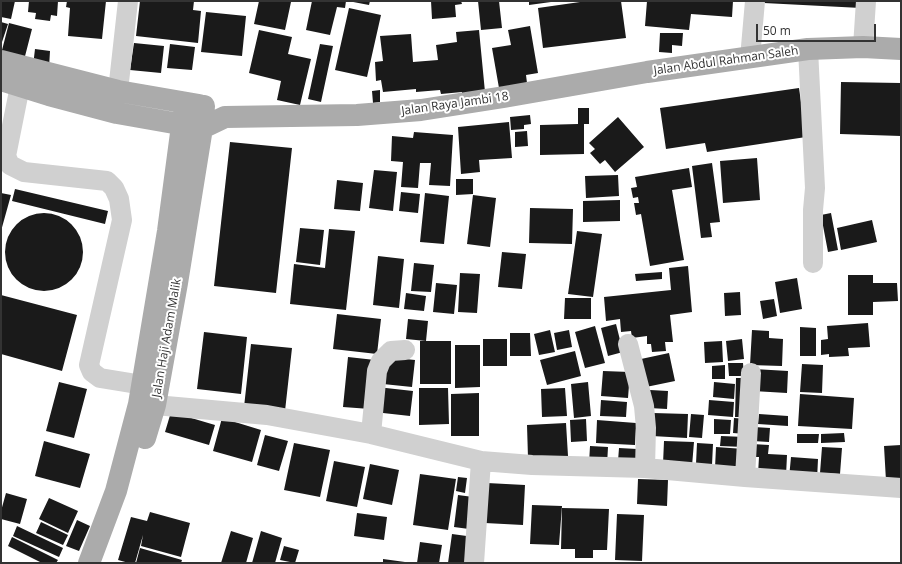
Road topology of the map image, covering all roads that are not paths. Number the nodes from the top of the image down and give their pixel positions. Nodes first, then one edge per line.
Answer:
1 (128, 1) edge
2 (755, 1) edge
3 (866, 1) edge
4 (863, 47) junction
5 (808, 49) junction
6 (901, 49) edge
7 (750, 58) junction
8 (1, 61) edge
9 (646, 72) joint
10 (10, 83) edge
11 (118, 91) junction
12 (194, 105) junction
13 (225, 117) junction
14 (192, 126) junction
15 (813, 263) dead end
16 (628, 344) dead end
17 (405, 350) dead end
18 (752, 373) dead end
19 (143, 385) junction
20 (155, 405) junction
21 (371, 434) junction
22 (481, 461) junction
23 (645, 468) junction
24 (745, 477) junction
25 (901, 488) edge
26 (89, 563) edge
27 (103, 563) edge
28 (474, 563) edge

1 - 11 street
2 - 7 street
3 - 4 street
4 - 5 main road, Jalan Abdul Rahman Saleh
4 - 6 main road, Jalan Abdul Rahman Saleh
5 - 7 main road, Jalan Abdul Rahman Saleh
5 - 15 street
7 - 9 main road, Jalan Abdul Rahman Saleh
8 - 11 main road
9 - 13 main road, Jalan Raya Jambi 18
10 - 14 main road
10 - 19 street
11 - 12 main road
12 - 13 main road
12 - 14 main road, Jalan Haji Adam Malik
13 - 14 main road
14 - 19 main road
14 - 20 main road, Jalan Haji Adam Malik
16 - 23 street
17 - 21 street
18 - 24 street
19 - 26 main road
20 - 21 street
20 - 27 main road, Jalan Haji Adam Malik
21 - 22 street
22 - 23 street
22 - 28 street
23 - 24 street
24 - 25 street

